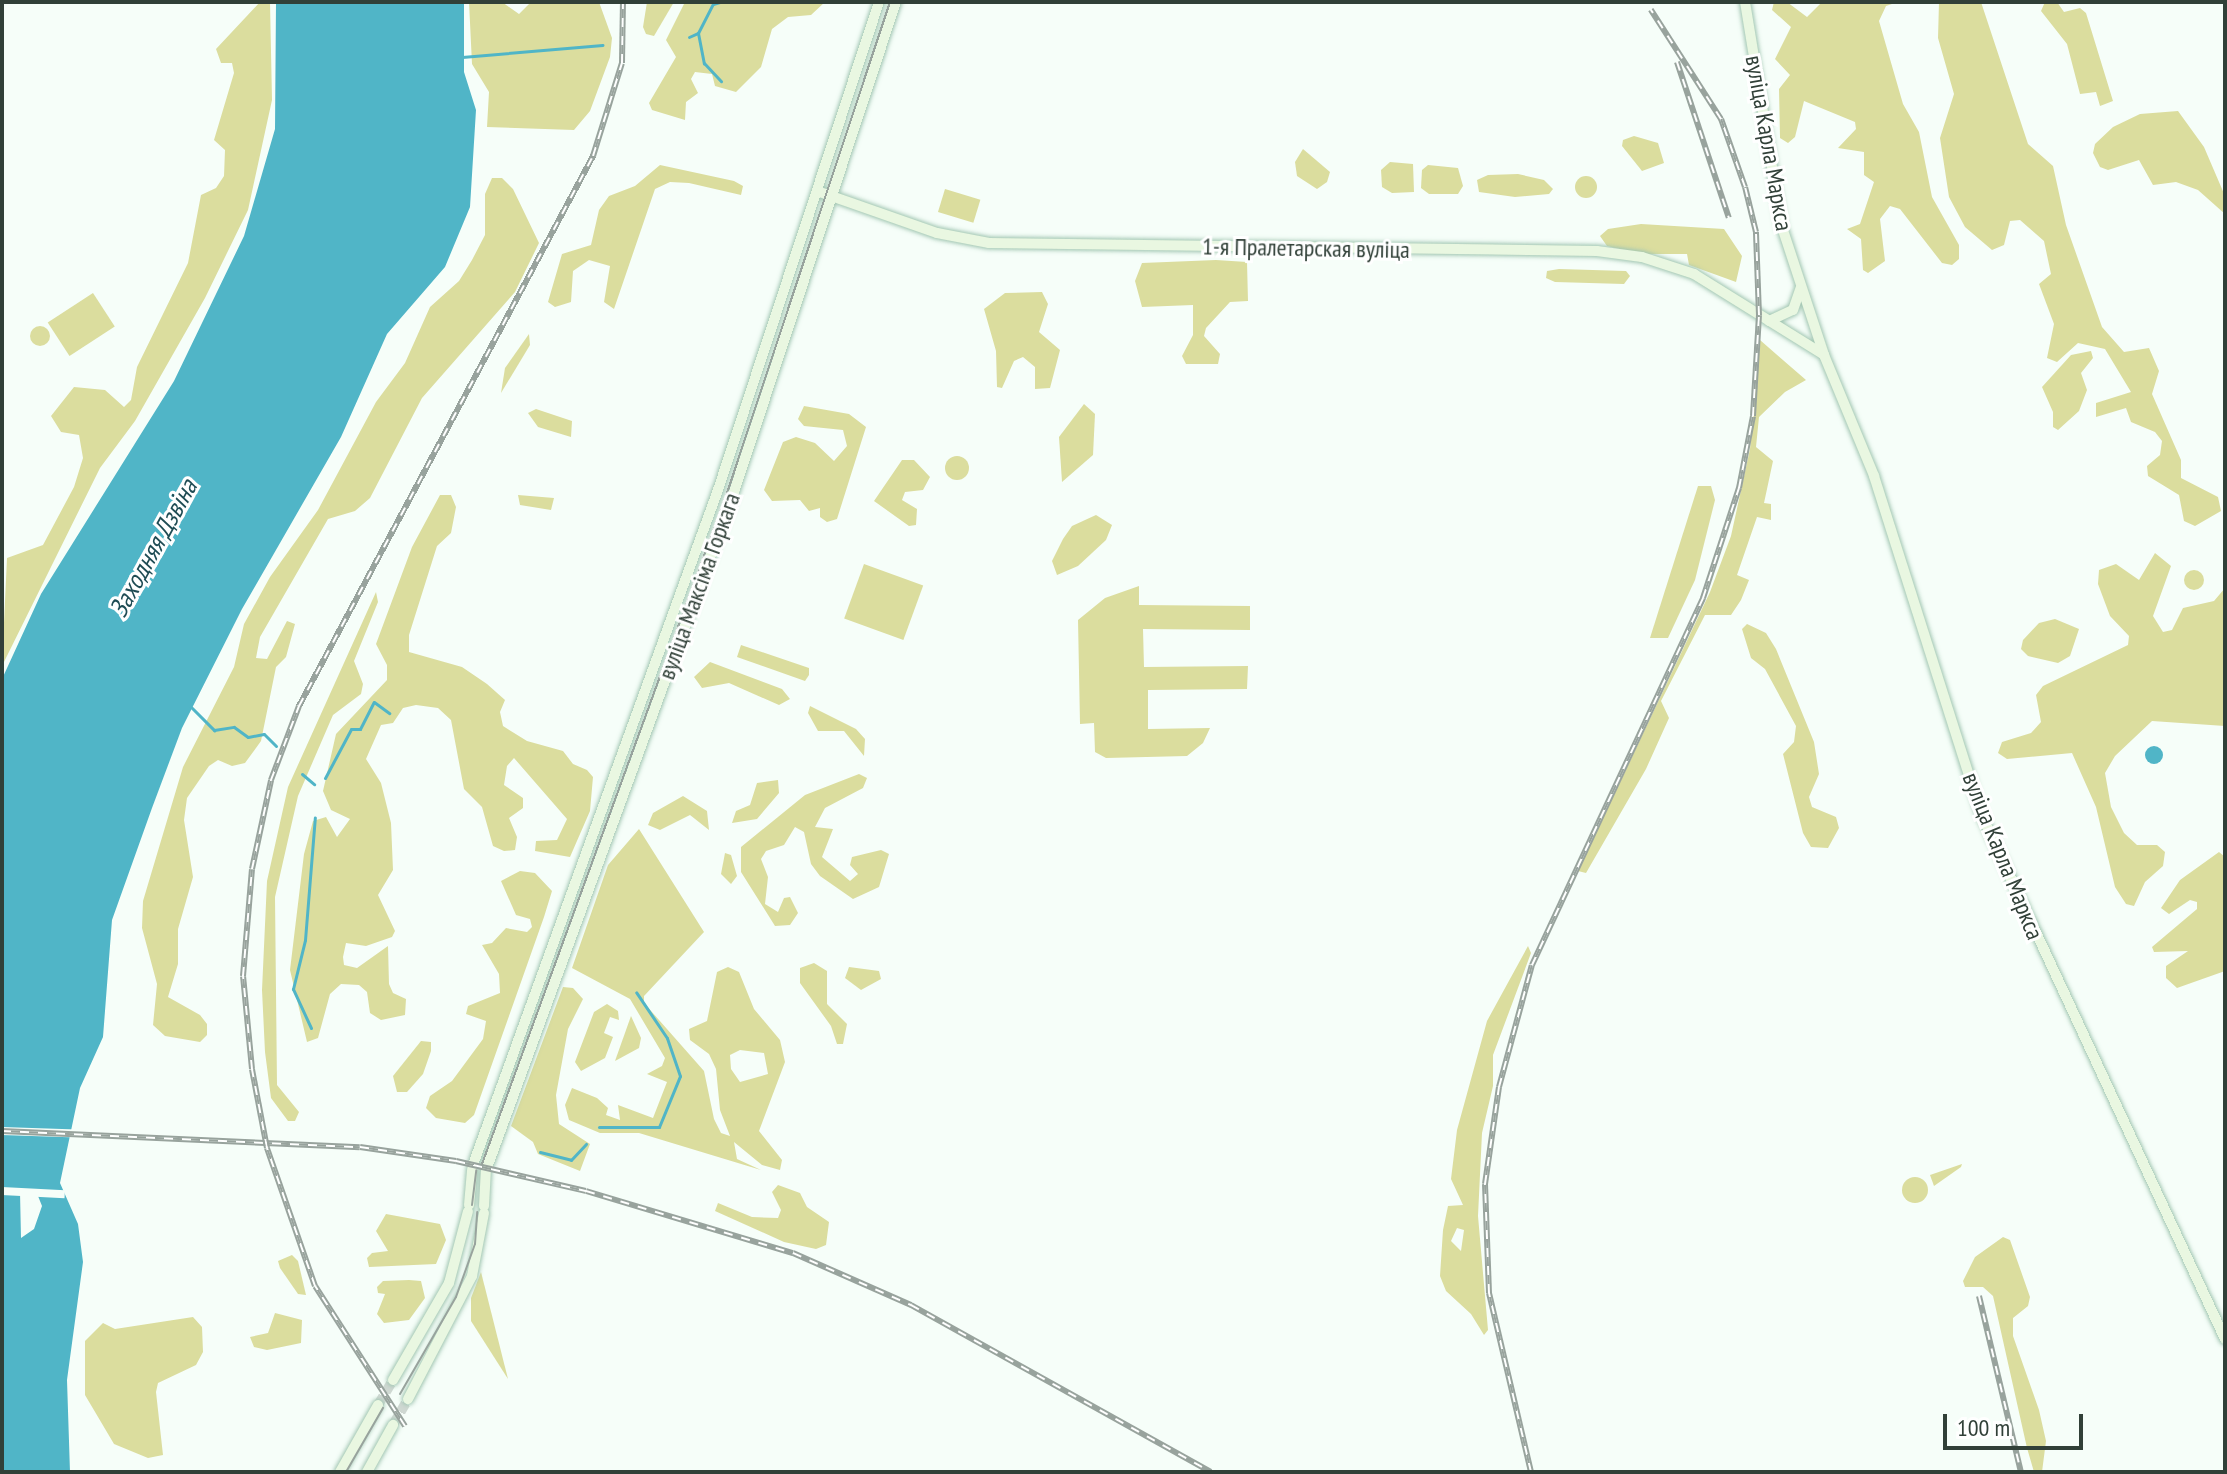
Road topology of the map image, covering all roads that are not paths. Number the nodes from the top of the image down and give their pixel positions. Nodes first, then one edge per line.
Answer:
1 (879, 2) edge
2 (896, 2) edge
3 (1745, 2) edge
4 (817, 191) junction
5 (833, 196) junction
6 (1802, 281) junction
7 (1769, 321) junction
8 (1824, 355) junction
9 (2225, 1339) edge
10 (393, 1380) tunnel mouth
11 (408, 1399) tunnel mouth
12 (378, 1405) tunnel mouth
13 (393, 1425) tunnel mouth
14 (340, 1472) edge
15 (367, 1472) edge

1 - 4 main road, вуліца Максіма Горкага
2 - 5 main road, вуліца Максіма Горкага
3 - 6 main road, вуліца Карла Маркса
4 - 5 main road, 1-я Пралетарская вуліца
4 - 10 main road, вуліца Максіма Горкага
5 - 7 main road, 1-я Пралетарская вуліца
5 - 11 main road, вуліца Максіма Горкага
6 - 7 main road
6 - 8 main road, вуліца Карла Маркса
7 - 8 main road
8 - 9 main road, вуліца Карла Маркса
12 - 14 main road
13 - 15 main road

